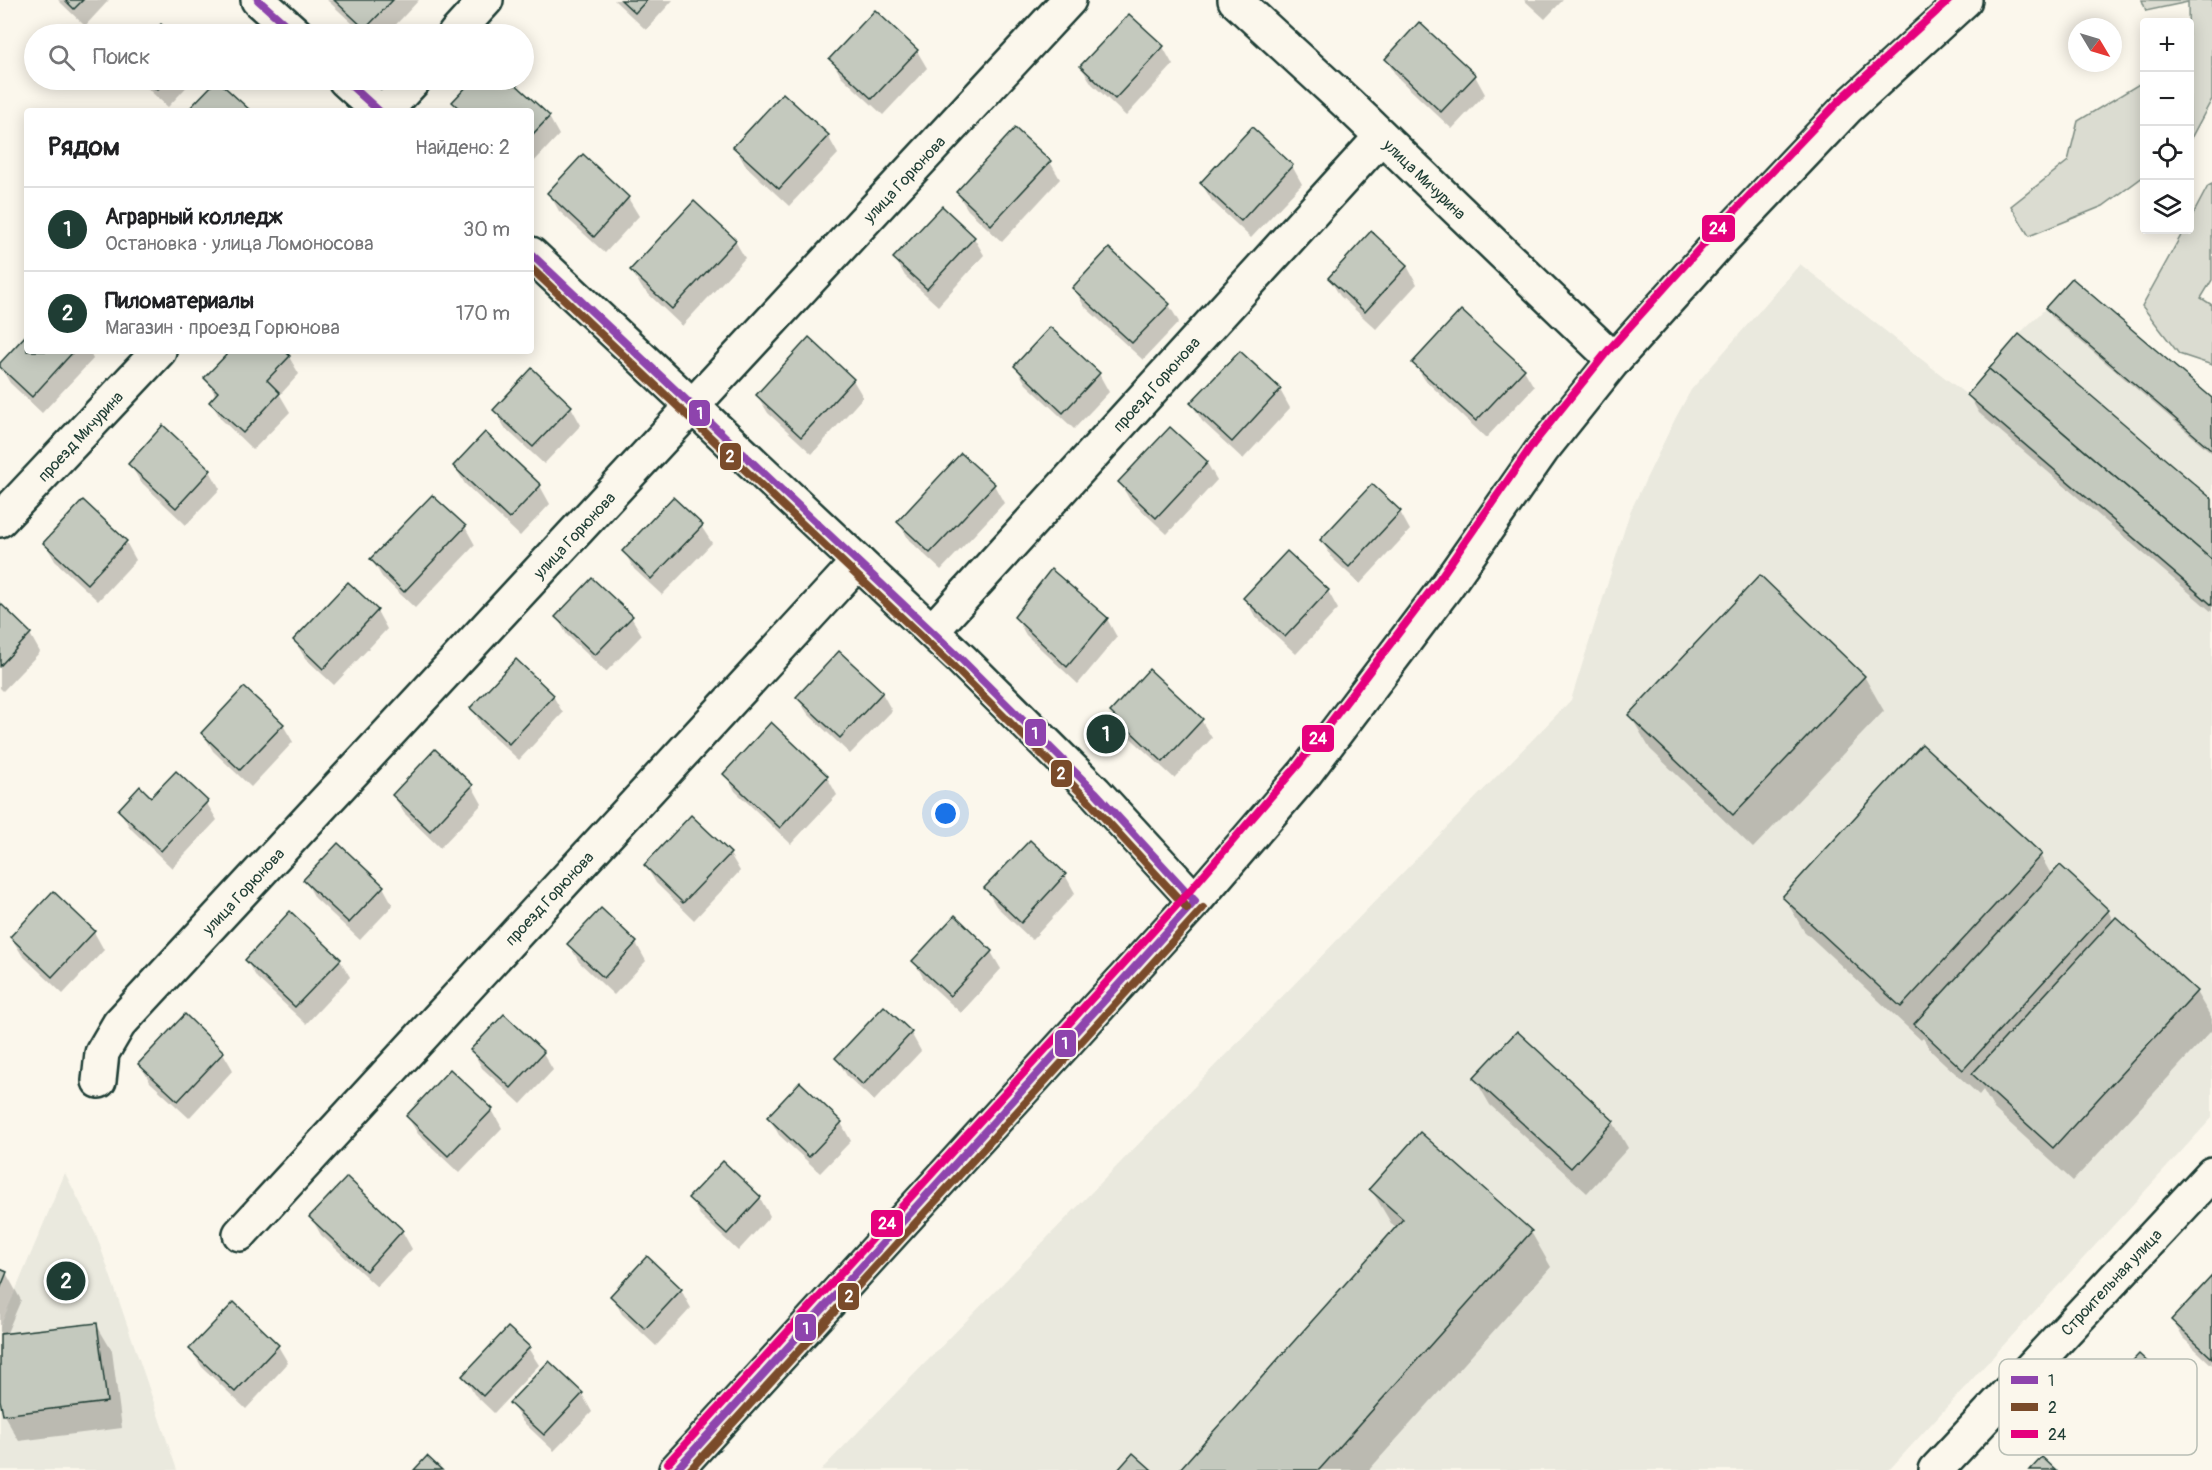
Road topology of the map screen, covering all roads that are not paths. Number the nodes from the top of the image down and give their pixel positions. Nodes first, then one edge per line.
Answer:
1 (258, 0) edge
2 (486, 0) edge
3 (1069, 0) edge
4 (1235, 0) edge
5 (1965, 0) edge
6 (285, 24) edge
7 (464, 24) edge
8 (356, 90) edge
9 (405, 90) edge
10 (376, 108) edge
11 (388, 108) edge
12 (1381, 137) junction
13 (534, 257) edge
14 (156, 354) edge
15 (1614, 360) junction
16 (693, 406) junction
17 (0, 520) edge
18 (858, 562) junction
19 (932, 631) junction
20 (1195, 901) junction
21 (99, 1081) dead end
22 (2212, 1174) edge
23 (240, 1234) dead end
24 (2040, 1359) edge
25 (1999, 1402) edge
26 (676, 1470) edge
27 (1936, 1470) edge

1 - 6 street
2 - 7 street
3 - 16 street, улица Горюнова
4 - 12 street, улица Мичурина
5 - 15 street
8 - 10 street
9 - 11 street
12 - 15 street, улица Мичурина
12 - 19 street, проезд Горюнова
13 - 16 street
14 - 17 street, проезд Мичурина
15 - 20 street
16 - 18 street
16 - 21 street, улица Горюнова
18 - 19 street
18 - 23 street, проезд Горюнова
19 - 20 street
20 - 26 street
22 - 24 street, Строительная улица
25 - 27 street, Строительная улица

